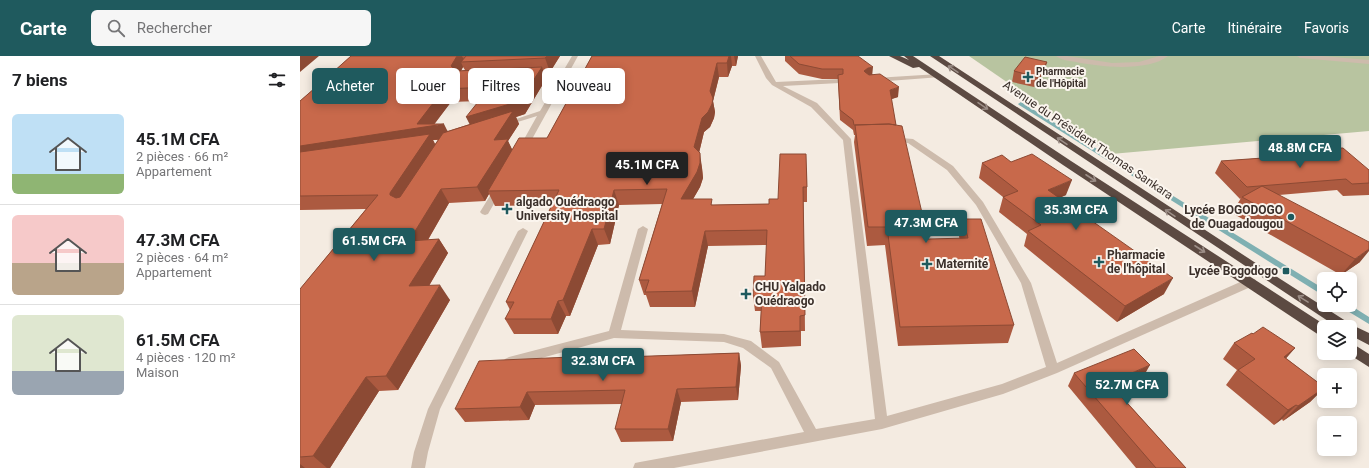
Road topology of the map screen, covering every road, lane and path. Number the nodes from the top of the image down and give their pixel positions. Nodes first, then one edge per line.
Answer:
1 (575, 56) edge
2 (758, 56) edge
3 (893, 56) edge
4 (908, 56) edge
5 (934, 56) edge
6 (1059, 56) edge
7 (1165, 56) edge
8 (1300, 56) edge
9 (1369, 62) edge
10 (569, 68) edge
11 (939, 76) junction
12 (868, 80) edge
13 (840, 81) edge
14 (774, 84) junction
15 (549, 104) edge
16 (544, 112) junction
17 (499, 126) edge
18 (881, 138) edge
19 (517, 159) edge
20 (505, 179) edge
21 (485, 212) dead end
22 (643, 229) dead end
23 (523, 231) dead end
24 (1251, 282) junction
25 (1336, 320) edge
26 (1317, 326) edge
27 (1357, 333) edge
28 (614, 334) junction
29 (1369, 340) edge
30 (1357, 353) edge
31 (1369, 361) edge
32 (509, 362) edge
33 (1053, 370) junction
34 (882, 423) junction
35 (812, 435) junction
36 (418, 468) edge
37 (640, 468) edge

1 - 10 lane
2 - 14 lane
3 - 11 highway
4 - 11 highway
25 -> 5 highway, Avenue du Président Thomas Sankara
6 - 7 lane
8 - 9 lane
11 - 12 lane
11 -> 24 highway
13 - 14 lane
14 - 34 lane
15 - 16 lane
16 - 17 lane
16 - 19 lane
18 - 33 lane
20 - 21 lane
22 - 28 lane
23 - 36 lane
24 - 26 highway
24 - 33 lane
27 - 29 highway, Avenue du Président Thomas Sankara
28 - 32 lane
28 - 35 lane
30 - 31 highway
33 - 34 lane
34 - 35 lane
35 - 37 lane

